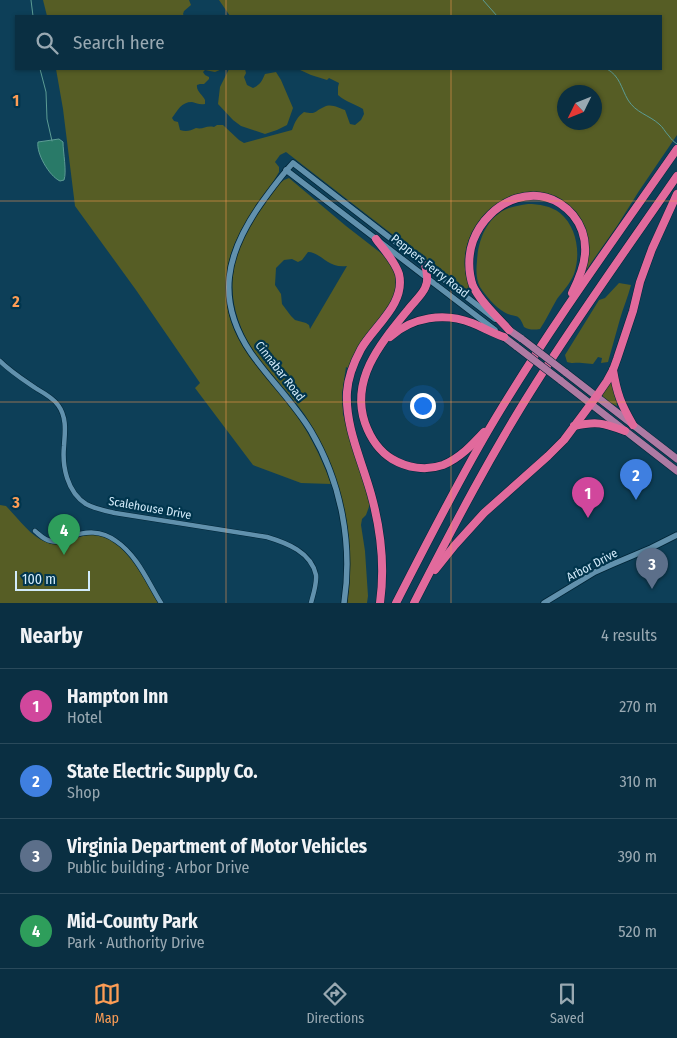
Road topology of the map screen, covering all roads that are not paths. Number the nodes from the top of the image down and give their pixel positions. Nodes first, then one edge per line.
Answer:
1 (677, 149) edge
2 (293, 163) joint
3 (286, 170) junction
4 (677, 176) edge
5 (677, 194) edge
6 (376, 239) junction
7 (425, 265) junction
8 (427, 279) junction
9 (560, 318) junction
10 (509, 330) junction
11 (504, 337) junction
12 (379, 349) junction
13 (0, 361) edge
14 (613, 370) junction
15 (596, 397) junction
16 (590, 404) junction
17 (495, 419) junction
18 (633, 425) junction
19 (574, 426) junction
20 (625, 431) junction
21 (677, 459) edge
22 (677, 471) edge
23 (35, 531) dead end
24 (677, 535) edge
25 (426, 581) junction
26 (161, 603) edge
27 (310, 603) edge
28 (344, 603) edge
29 (380, 603) edge
30 (396, 603) edge
31 (414, 603) edge
32 (544, 603) edge

1 - 9 highway
2 - 3 street, Cinnabar Road
2 - 7 street, Peppers Ferry Road
3 - 6 street, Peppers Ferry Road
3 - 28 street, Cinnabar Road
4 - 25 highway
5 - 14 highway
6 - 8 street, Peppers Ferry Road
6 - 29 highway
7 - 8 highway
7 - 10 street, Peppers Ferry Road
8 - 11 street, Peppers Ferry Road
8 - 12 highway
9 - 10 highway
9 - 17 highway
10 - 15 main road, Peppers Ferry Road, bridge
11 - 12 highway
11 - 16 main road, Peppers Ferry Road, bridge
12 - 17 highway
13 - 27 street, Scalehouse Drive
14 - 15 highway
14 - 18 highway
15 - 16 highway
15 - 18 main road, Peppers Ferry Road
16 - 19 highway
16 - 20 main road, Peppers Ferry Road
17 - 30 highway
18 - 21 main road, Peppers Ferry Road
19 - 20 highway
19 - 25 highway
20 - 22 main road, Peppers Ferry Road
23 - 26 street
24 - 32 street, Arbor Drive
25 - 31 highway

